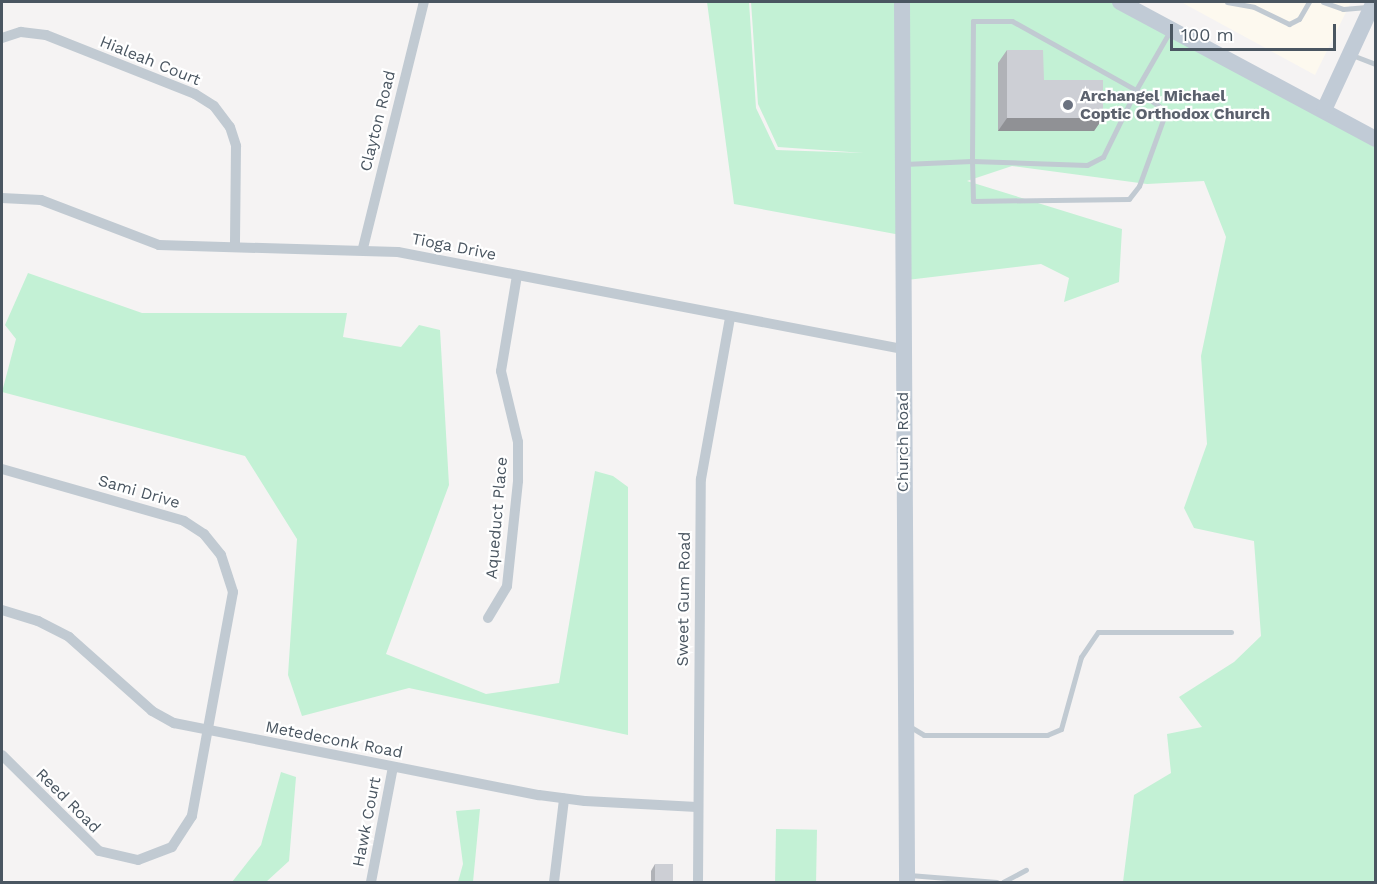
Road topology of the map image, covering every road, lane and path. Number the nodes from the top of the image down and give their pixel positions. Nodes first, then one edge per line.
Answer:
1 (424, 2) edge
2 (902, 2) edge
3 (1120, 2) edge
4 (1227, 2) edge
5 (1309, 2) edge
6 (1323, 2) edge
7 (1373, 4) edge
8 (1171, 29) junction
9 (2, 38) edge
10 (1352, 55) junction
11 (1376, 64) edge
12 (1136, 90) junction
13 (1324, 110) junction
14 (1376, 139) edge
15 (972, 161) junction
16 (903, 164) junction
17 (2, 198) edge
18 (235, 247) junction
19 (363, 248) junction
20 (517, 275) junction
21 (730, 318) junction
22 (902, 349) junction
23 (2, 469) edge
24 (2, 610) edge
25 (488, 618) dead end
26 (1231, 632) dead end
27 (904, 723) junction
28 (209, 730) junction
29 (924, 735) junction
30 (905, 744) junction
31 (2, 755) edge
32 (393, 767) junction
33 (564, 799) junction
34 (697, 807) junction
35 (1026, 870) dead end
36 (907, 879) edge
37 (371, 882) edge
38 (554, 882) edge
39 (698, 882) edge
40 (997, 882) edge
41 (1003, 882) edge

1 - 19 street, Clayton Road
2 - 16 street, Church Road
3 - 8 street
4 - 5 lane
6 - 7 lane
7 - 10 street
8 - 12 lane
8 - 13 street
9 - 18 street, Hialeah Court
10 - 11 lane
10 - 13 street
12 - 15 lane
12 - 15 lane
12 - 15 lane
13 - 14 street
15 - 16 lane
16 - 22 street, Church Road
17 - 18 street, Tioga Drive
18 - 19 street, Tioga Drive
19 - 20 street, Tioga Drive
20 - 21 street, Tioga Drive
20 - 25 street, Aqueduct Place
21 - 22 street, Tioga Drive
21 - 34 street, Sweet Gum Road
22 - 27 street, Church Road
23 - 28 street, Sami Drive
24 - 28 street, Metedeconk Road
26 - 29 lane
27 - 29 lane
27 - 30 street, Church Road
28 - 31 street, Reed Road
28 - 32 street, Metedeconk Road
29 - 30 lane
30 - 36 street, Church Road
32 - 33 street, Metedeconk Road
32 - 37 street, Hawk Court
33 - 34 street, Metedeconk Road
33 - 38 street
34 - 39 street, Sweet Gum Road
35 - 41 lane
36 - 40 lane

